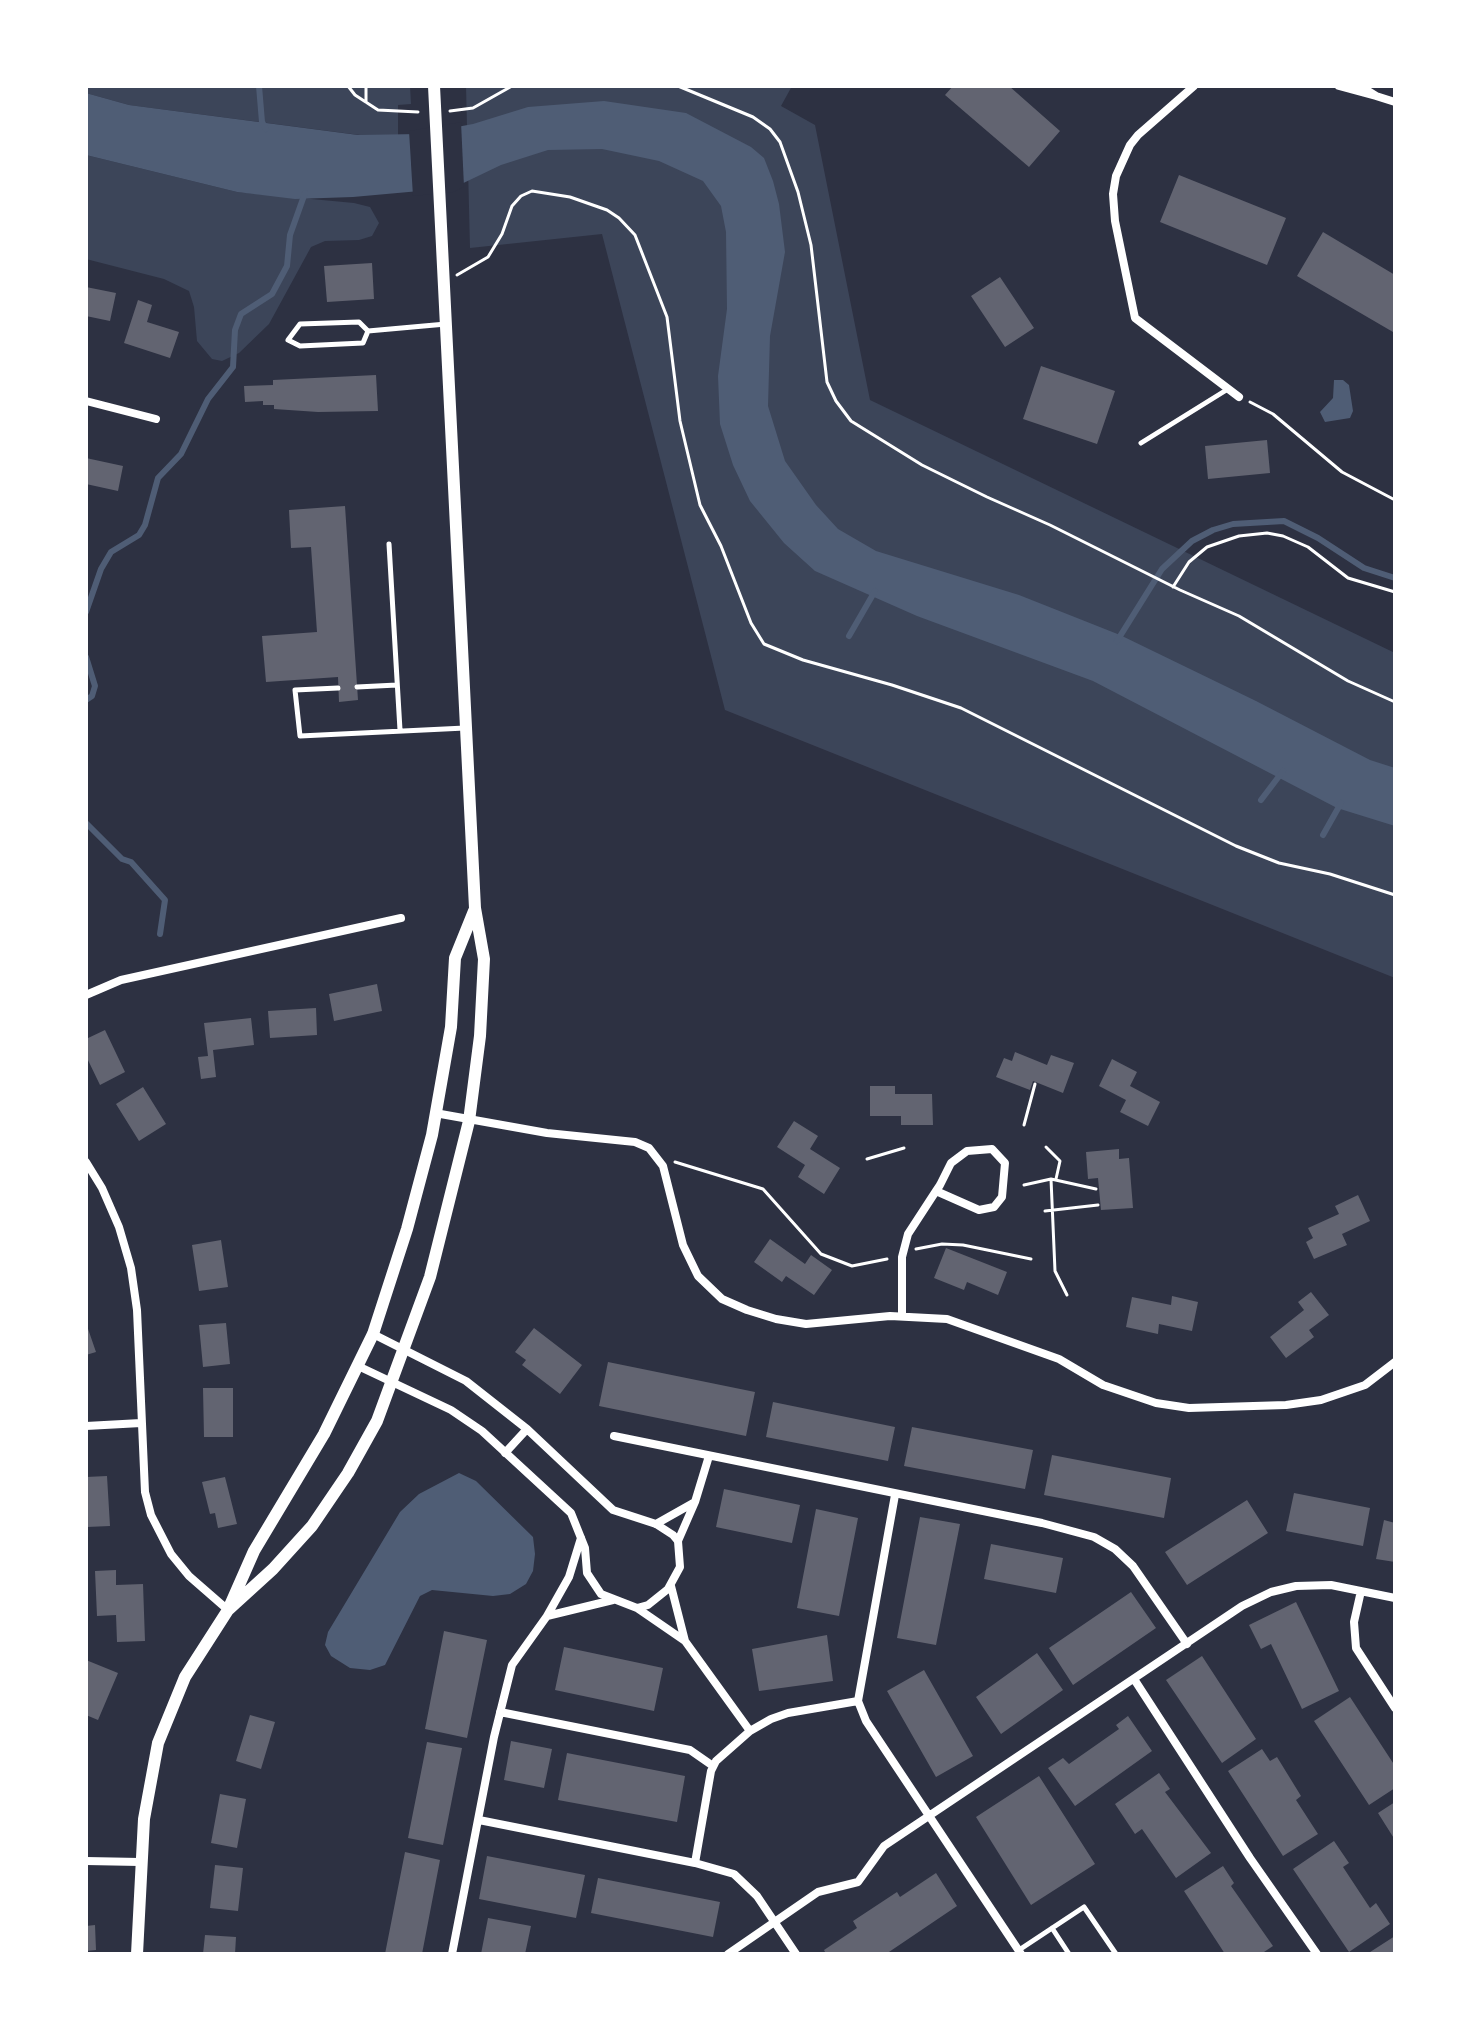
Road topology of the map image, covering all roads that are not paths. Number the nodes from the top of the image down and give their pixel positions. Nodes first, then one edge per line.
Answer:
1 (1194, 86) edge
2 (1339, 86) edge
3 (1360, 86) edge
4 (435, 90) edge
5 (1376, 96) junction
6 (1395, 102) edge
7 (447, 324) junction
8 (368, 331) junction
9 (1229, 389) junction
10 (1239, 397) road end
11 (86, 401) edge
12 (156, 419) dead end
13 (1141, 443) dead end
14 (389, 544) dead end
15 (397, 685) junction
16 (357, 687) dead end
17 (338, 688) dead end
18 (466, 728) junction
19 (400, 730) junction
20 (475, 908) junction
21 (401, 918) dead end
22 (86, 995) edge
23 (435, 1113) junction
24 (469, 1121) junction
25 (86, 1162) edge
26 (936, 1191) junction
27 (902, 1316) junction
28 (373, 1334) junction
29 (405, 1349) junction
30 (1395, 1362) edge
31 (358, 1366) junction
32 (393, 1381) junction
33 (141, 1423) junction
34 (86, 1426) edge
35 (527, 1429) junction
36 (614, 1436) dead end
37 (505, 1453) junction
38 (709, 1456) junction
39 (895, 1495) junction
40 (695, 1502) junction
41 (656, 1524) junction
42 (581, 1538) junction
43 (678, 1541) junction
44 (670, 1585) junction
45 (1361, 1591) junction
46 (1395, 1598) edge
47 (613, 1600) junction
48 (637, 1608) junction
49 (228, 1610) junction
50 (547, 1616) junction
51 (685, 1641) junction
52 (1187, 1644) junction
53 (1134, 1679) junction
54 (858, 1701) junction
55 (1395, 1708) edge
56 (500, 1712) junction
57 (750, 1731) junction
58 (713, 1766) junction
59 (929, 1817) junction
60 (479, 1820) junction
61 (86, 1861) edge
62 (140, 1862) junction
63 (695, 1863) junction
64 (775, 1923) junction
65 (1052, 1928) junction
66 (1019, 1952) edge
67 (137, 1954) edge
68 (452, 1954) edge
69 (728, 1954) edge
70 (796, 1954) edge
71 (1069, 1954) edge
72 (1116, 1954) edge
73 (1317, 1954) edge

1 - 9 street
2 - 5 street
3 - 5 street
4 - 7 street
5 - 6 street
7 - 8 lane
7 - 18 street
8 - 8 lane
9 - 10 street
9 - 13 lane
11 - 12 street
14 - 15 lane
15 - 16 lane
15 - 19 lane
17 - 19 lane
18 - 19 lane
18 - 20 street
20 - 23 street
20 - 24 street
21 - 22 street
23 - 24 street
23 - 28 street
24 - 27 street
24 - 29 street
25 - 33 street
26 - 26 street
26 - 27 street
27 - 30 street
28 - 29 street
28 - 31 street
29 - 32 street
29 - 35 street
31 - 32 street
31 - 49 street
32 - 37 street
32 - 49 street
33 - 34 street
33 - 49 street
35 - 37 street
35 - 41 street
36 - 38 street
37 - 42 street
38 - 39 street
38 - 40 street
39 - 52 street
39 - 54 street
40 - 41 street
40 - 43 street
41 - 43 street
42 - 47 street
42 - 50 street
43 - 44 street
44 - 48 street
44 - 51 street
45 - 46 street
45 - 52 street
45 - 55 street
47 - 48 street
47 - 50 street
48 - 51 street
49 - 62 street
50 - 56 street
51 - 57 street
52 - 53 street
53 - 59 street
53 - 73 street
54 - 57 street
54 - 59 street
56 - 58 street
56 - 60 street
57 - 58 street
58 - 63 street
59 - 64 street
59 - 66 street
60 - 63 street
60 - 68 street
61 - 62 street
62 - 67 street
63 - 64 street
64 - 69 street
64 - 70 street
65 - 66 lane
65 - 71 lane
65 - 72 lane

